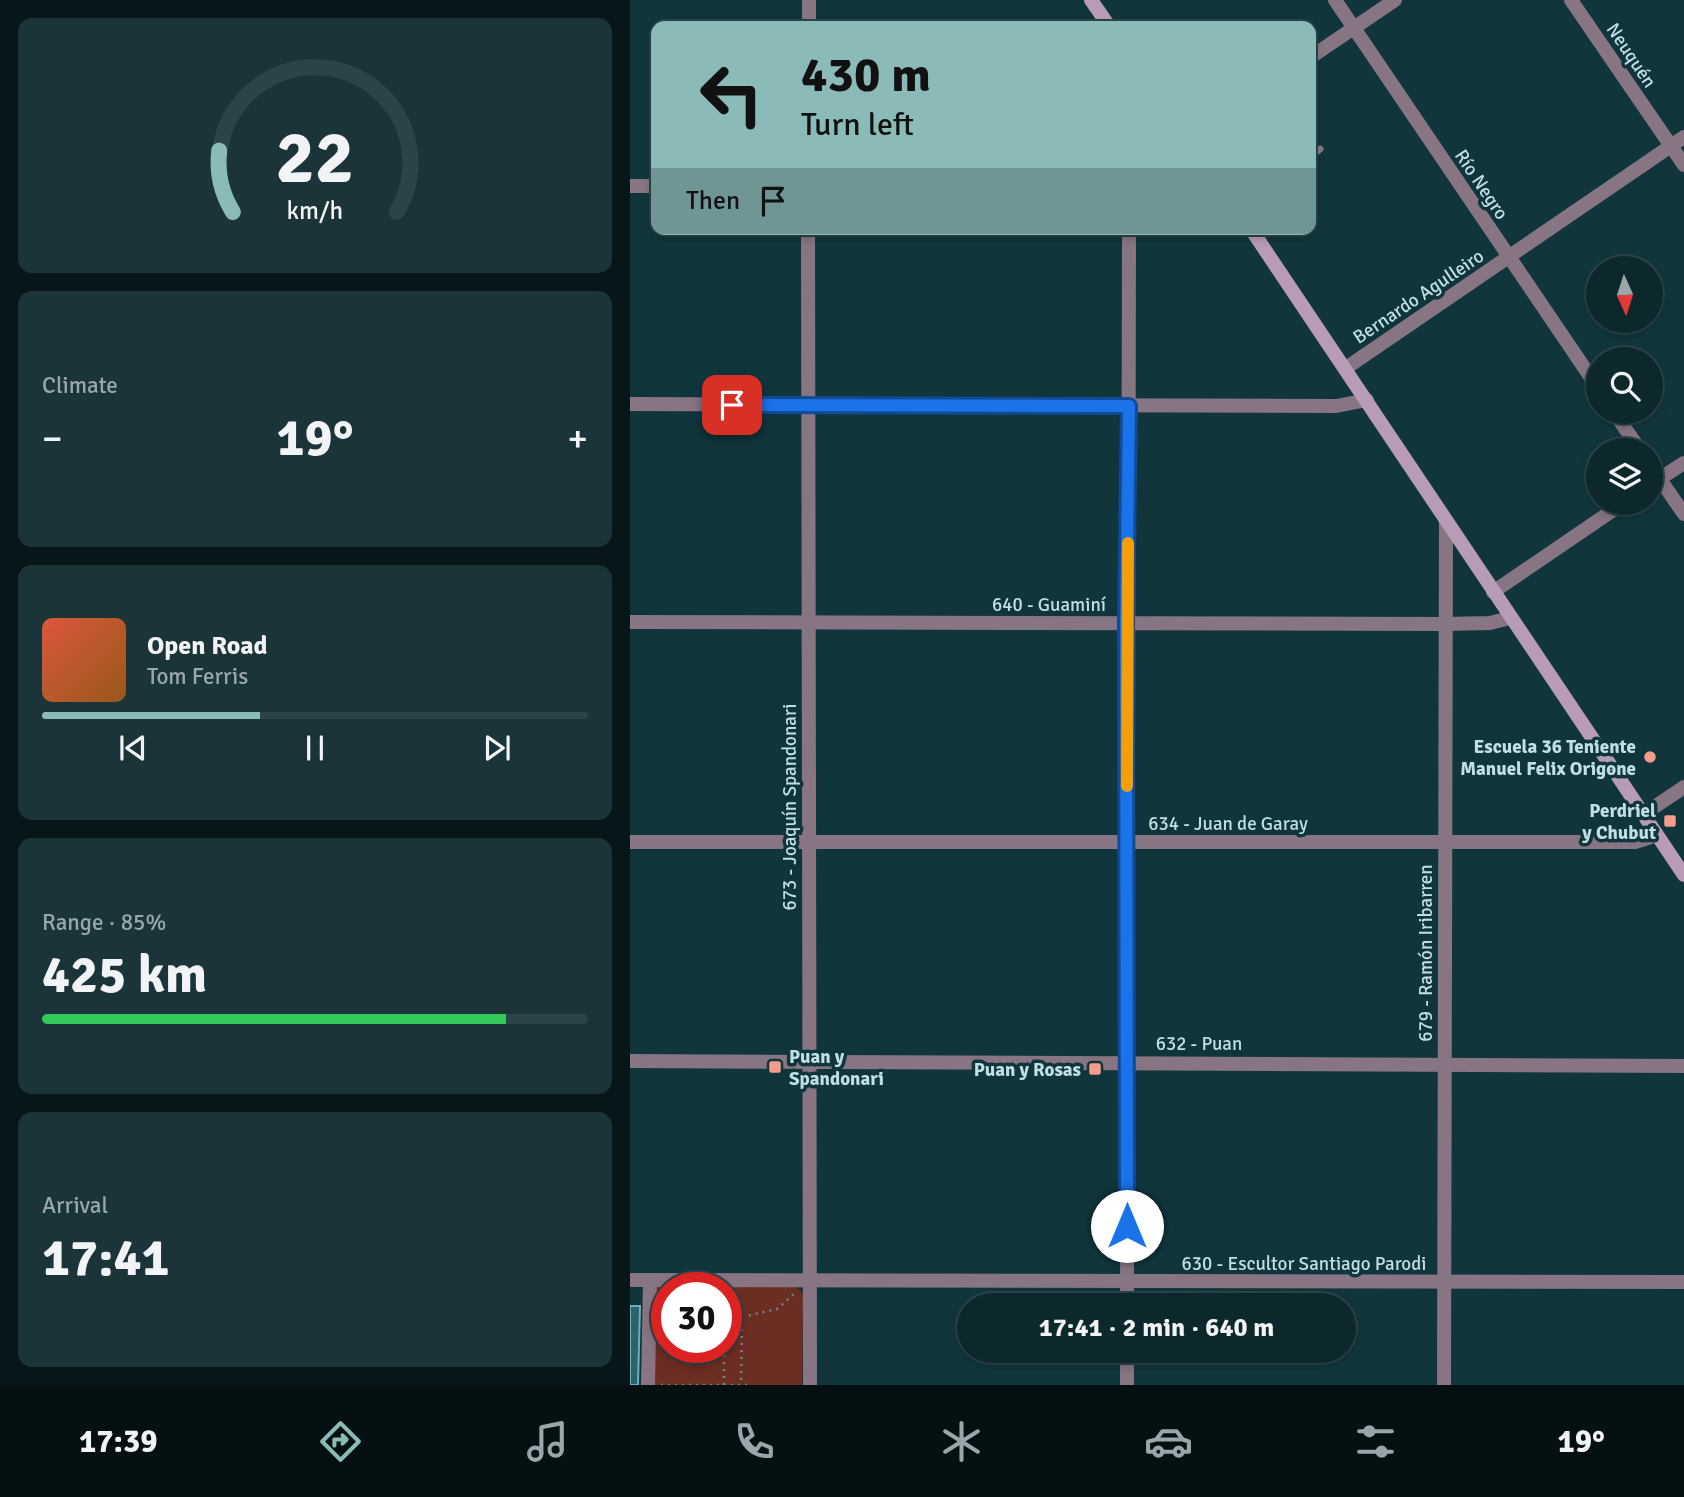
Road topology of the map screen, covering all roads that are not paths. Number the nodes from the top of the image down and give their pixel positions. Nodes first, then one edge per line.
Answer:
1 (809, 0) edge
2 (1091, 0) edge
3 (1335, 0) edge
4 (1395, 0) edge
5 (1571, 0) edge
6 (809, 21) edge
7 (1106, 21) edge
8 (1354, 28) junction
9 (1316, 54) edge
10 (1684, 137) edge
11 (1671, 146) junction
12 (1320, 149) dead end
13 (1316, 152) edge
14 (1684, 166) edge
15 (630, 186) edge
16 (651, 186) edge
17 (808, 235) edge
18 (1129, 235) edge
19 (1255, 235) edge
20 (1508, 258) junction
21 (1346, 368) junction
22 (1586, 371) edge
23 (1367, 400) junction
24 (630, 404) edge
25 (808, 405) junction
26 (1129, 406) junction
27 (1684, 463) edge
28 (1663, 477) edge
29 (1663, 491) edge
30 (1684, 514) edge
31 (1606, 515) edge
32 (1446, 521) junction
33 (1493, 592) junction
34 (1510, 618) junction
35 (630, 622) edge
36 (808, 623) junction
37 (1126, 623) junction
38 (1446, 624) junction
39 (1684, 787) edge
40 (1644, 814) junction
41 (1657, 835) junction
42 (630, 842) edge
43 (809, 842) junction
44 (1127, 842) junction
45 (1444, 843) junction
46 (1684, 875) edge
47 (630, 1061) edge
48 (809, 1062) junction
49 (1128, 1062) junction
50 (1444, 1063) junction
51 (1684, 1066) edge
52 (809, 1279) junction
53 (630, 1280) edge
54 (650, 1280) junction
55 (1127, 1281) junction
56 (1684, 1282) edge
57 (1444, 1283) junction
58 (1127, 1293) edge
59 (1127, 1363) edge
60 (648, 1385) edge
61 (810, 1385) edge
62 (1127, 1385) edge
63 (1444, 1385) edge

1 - 6 street
2 - 7 main road
3 - 8 street, Río Negro
4 - 8 street
5 - 11 street, Neuquén
8 - 9 street
8 - 20 street, Río Negro
10 - 11 street, Bernardo Agulleiro
11 - 14 street, Neuquén
11 - 20 street, Bernardo Agulleiro
12 - 13 lane
15 - 16 street
17 - 25 street, 673 - Joaquín Spandonari
18 - 26 street
19 - 21 main road
20 - 21 street, Bernardo Agulleiro
20 - 22 street, Río Negro
21 - 23 main road
23 - 26 street
23 - 32 main road
24 - 25 street
25 - 26 street
25 - 36 street, 673 - Joaquín Spandonari
26 - 37 street
27 - 28 street
29 - 30 street
31 - 33 street
32 - 33 main road
32 - 38 street, 679 - Ramón Iribarren
33 - 34 main road
34 - 38 street, 640 - Guaminí
34 - 40 main road
35 - 36 street, 640 - Guaminí
36 - 37 street, 640 - Guaminí
36 - 43 street, 673 - Joaquín Spandonari
37 - 38 street, 640 - Guaminí
37 - 44 street
38 - 45 street, 679 - Ramón Iribarren
39 - 40 street
40 - 41 main road
41 - 45 street, 634 - Juan de Garay
41 - 46 main road
42 - 43 street, 634 - Juan de Garay
43 - 44 street, 634 - Juan de Garay
43 - 48 street, 673 - Joaquín Spandonari
44 - 45 street, 634 - Juan de Garay
44 - 49 street
45 - 50 street, 679 - Ramón Iribarren
47 - 48 street, 632 - Puan
48 - 49 street, 632 - Puan
48 - 52 street, 673 - Joaquín Spandonari
49 - 50 street, 632 - Puan
49 - 55 street
50 - 51 street, 632 - Puan
50 - 57 street, 679 - Ramón Iribarren
52 - 54 street, 630 - Escultor Santiago Parodi
52 - 55 street, 630 - Escultor Santiago Parodi
52 - 61 street, 673 - Joaquín Spandonari
53 - 54 street, 630 - Escultor Santiago Parodi
54 - 60 street
55 - 57 street, 630 - Escultor Santiago Parodi
55 - 58 street
56 - 57 street, 630 - Escultor Santiago Parodi
57 - 63 street, 679 - Ramón Iribarren
59 - 62 street

